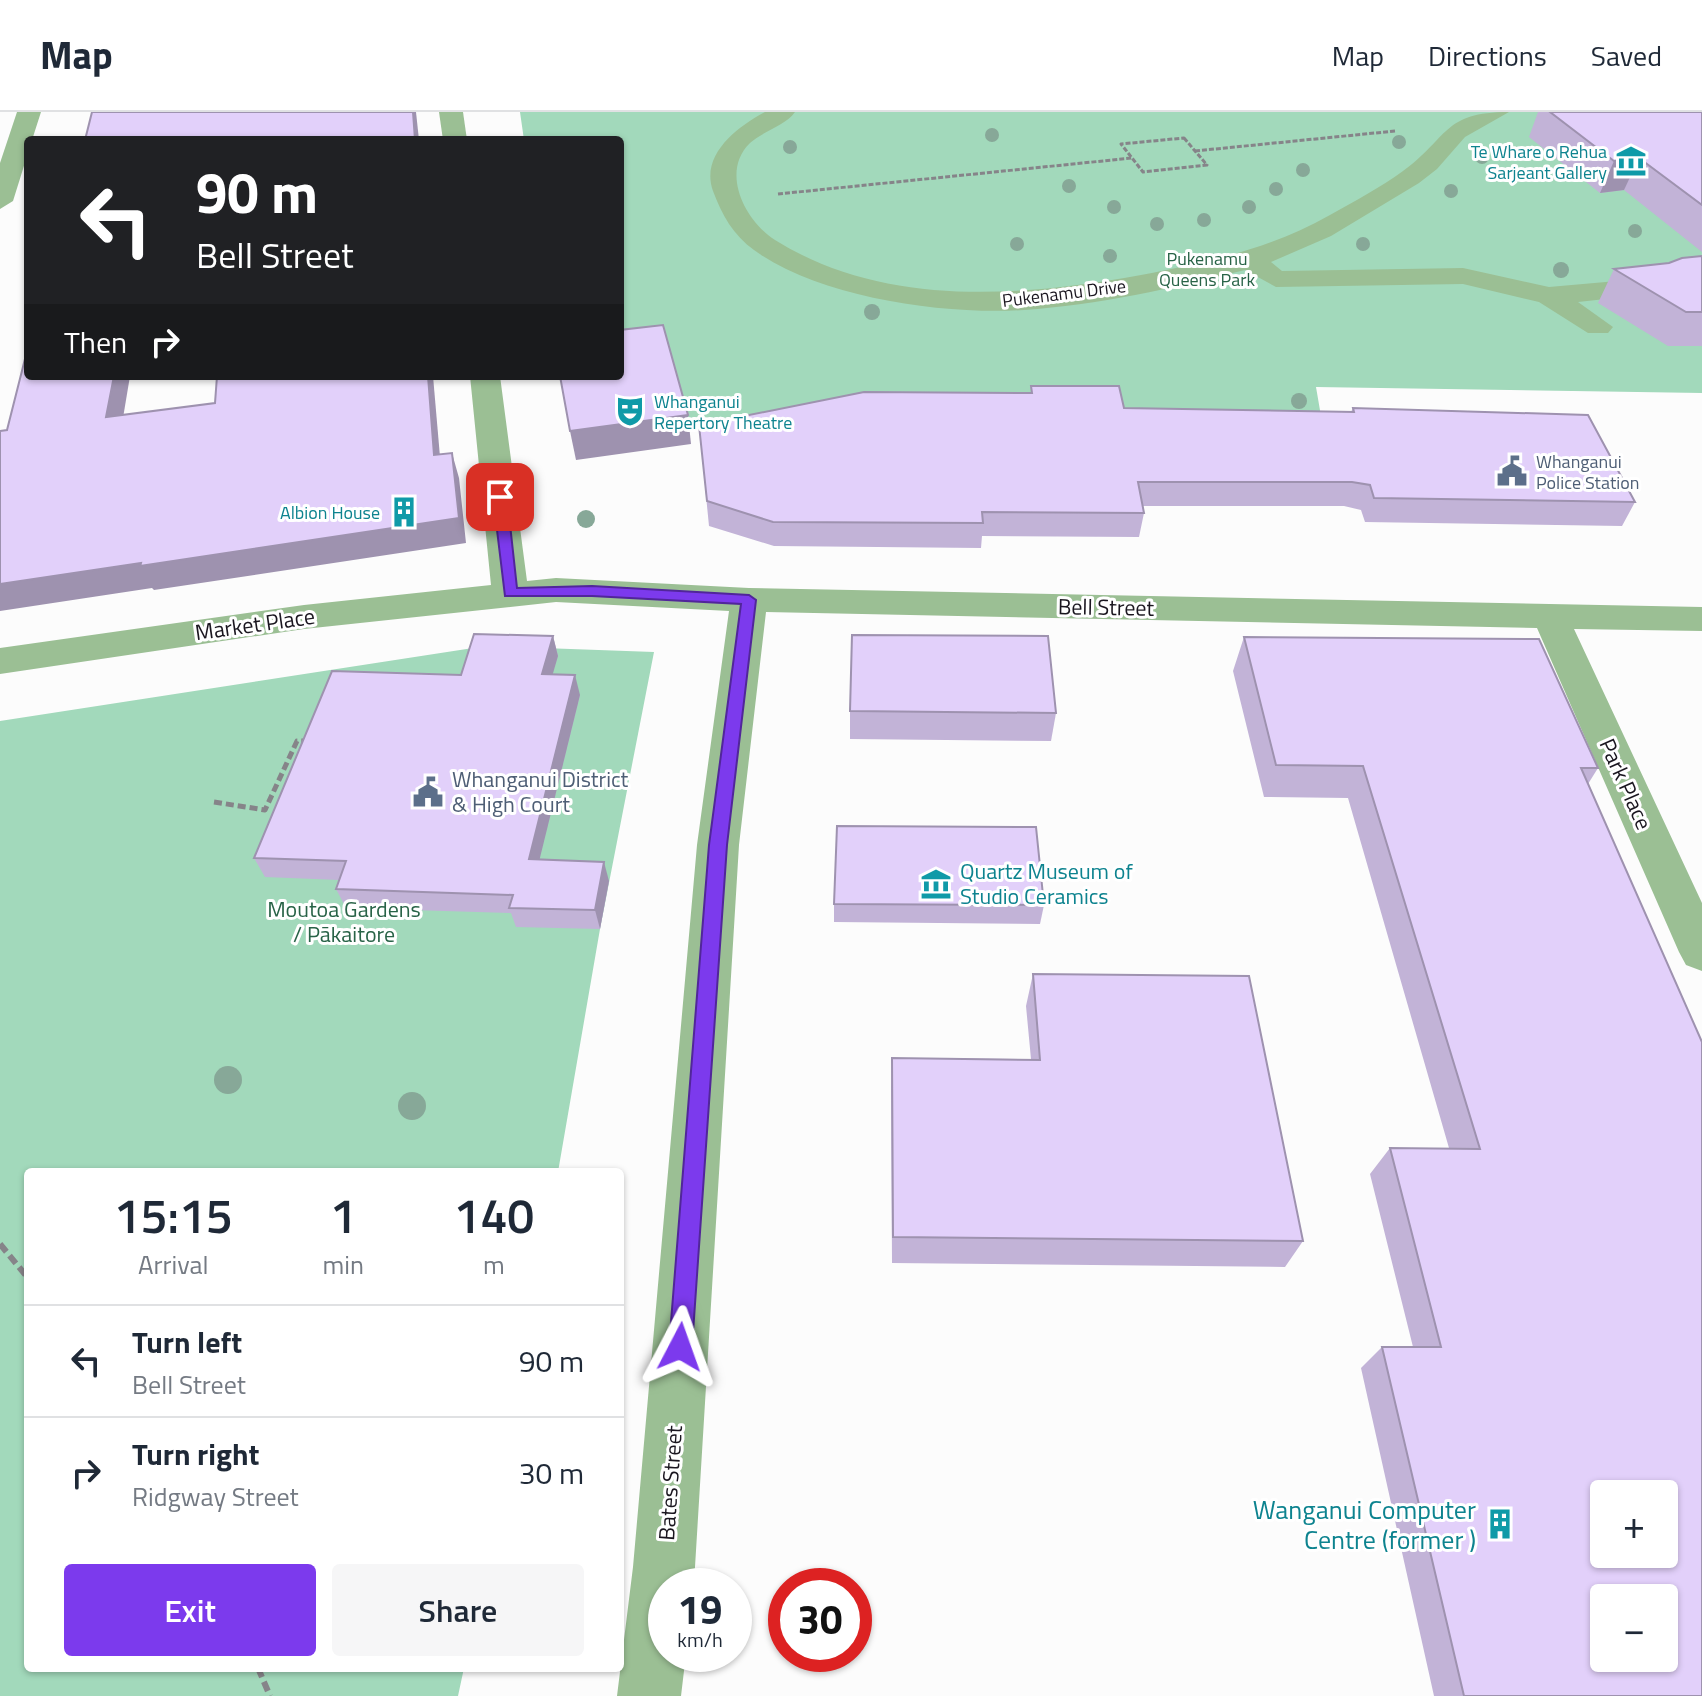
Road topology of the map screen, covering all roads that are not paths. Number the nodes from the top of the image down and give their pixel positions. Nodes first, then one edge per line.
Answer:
1 (29, 112) edge
2 (451, 112) edge
3 (783, 112) edge
4 (1497, 112) edge
5 (454, 136) edge
6 (0, 201) edge
7 (1249, 260) junction
8 (1463, 276) junction
9 (1549, 296) junction
10 (1598, 327) dead end
11 (485, 380) edge
12 (510, 593) junction
13 (749, 600) junction
14 (1550, 616) junction
15 (1702, 619) edge
16 (0, 661) edge
17 (1702, 952) edge
18 (649, 1696) edge

1 - 6 street
2 - 5 street
3 - 7 street, Pukenamu Drive
4 - 7 street, Pukenamu Drive
7 - 8 street
8 - 9 street
8 - 9 street
9 - 10 street
11 - 12 street
12 - 13 street, Bell Street
12 - 16 street, Market Place
13 - 14 street, Bell Street
13 - 18 street, Bates Street
14 - 15 street, Bell Street
14 - 17 street, Park Place

